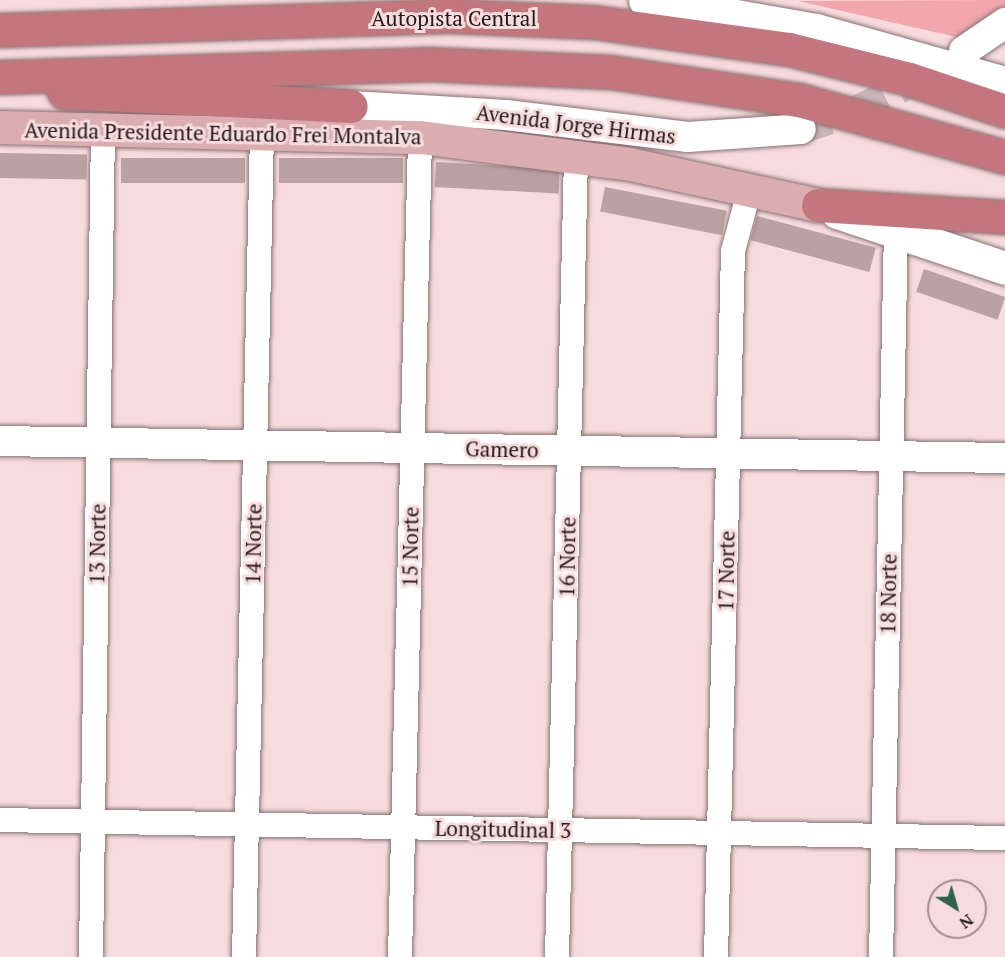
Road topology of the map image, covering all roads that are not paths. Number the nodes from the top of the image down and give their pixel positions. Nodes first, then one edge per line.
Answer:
1 (645, 0) edge
2 (1005, 23) edge
3 (0, 30) edge
4 (964, 51) dead end
5 (0, 79) edge
6 (1005, 83) edge
7 (351, 106) junction
8 (1005, 111) edge
9 (10, 127) edge
10 (801, 129) tunnel mouth
11 (262, 130) junction
12 (103, 132) junction
13 (420, 137) junction
14 (576, 156) junction
15 (1005, 158) edge
16 (750, 188) junction
17 (818, 205) junction
18 (1005, 217) edge
19 (896, 231) junction
20 (1005, 268) edge
21 (0, 441) edge
22 (98, 442) junction
23 (255, 445) junction
24 (412, 448) junction
25 (569, 450) junction
26 (728, 453) junction
27 (891, 456) junction
28 (1005, 458) edge
29 (0, 820) edge
30 (93, 822) junction
31 (247, 824) junction
32 (404, 827) junction
33 (560, 830) junction
34 (719, 833) junction
35 (883, 836) junction
36 (1005, 838) edge
37 (91, 957) edge
38 (244, 957) edge
39 (400, 957) edge
40 (557, 957) edge
41 (716, 957) edge
42 (881, 957) edge

1 - 6 main road
2 - 4 street
3 - 8 highway, Autopista Central
5 - 7 highway
5 - 15 highway
7 - 9 main road
7 - 10 street, Avenida Jorge Hirmas
9 - 12 main road, Avenida Presidente Eduardo Frei Montalva
11 - 12 main road, Avenida Presidente Eduardo Frei Montalva
11 - 13 main road, Avenida Presidente Eduardo Frei Montalva
11 - 23 street, 14 Norte
12 - 22 street, 13 Norte
13 - 14 main road, Avenida Presidente Eduardo Frei Montalva
13 - 24 street, 15 Norte
14 - 16 main road, Avenida Presidente Eduardo Frei Montalva
14 - 25 street, 16 Norte
16 - 17 main road, Avenida Presidente Eduardo Frei Montalva
16 - 26 street, 17 Norte
17 - 18 highway
17 - 19 main road, Avenida Presidente Eduardo Frei Montalva
19 - 20 main road, Avenida Presidente Eduardo Frei Montalva
19 - 27 street, 18 Norte
21 - 22 street, Gamero
22 - 23 street, Gamero
22 - 30 street, 13 Norte
23 - 24 street, Gamero
23 - 31 street, 14 Norte
24 - 25 street, Gamero
24 - 32 street, 15 Norte
25 - 26 street, Gamero
25 - 33 street, 16 Norte
26 - 27 street, Gamero
26 - 34 street, 17 Norte
27 - 28 street, Gamero
27 - 35 street, 18 Norte
29 - 30 street, Longitudinal 3
30 - 31 street, Longitudinal 3
30 - 37 street, 13 Norte
31 - 32 street, Longitudinal 3
31 - 38 street, 14 Norte
32 - 33 street, Longitudinal 3
32 - 39 street, 15 Norte
33 - 34 street, Longitudinal 3
33 - 40 street, 16 Norte
34 - 35 street, Longitudinal 3
34 - 41 street, 17 Norte
35 - 36 street, Longitudinal 3
35 - 42 street, 18 Norte

